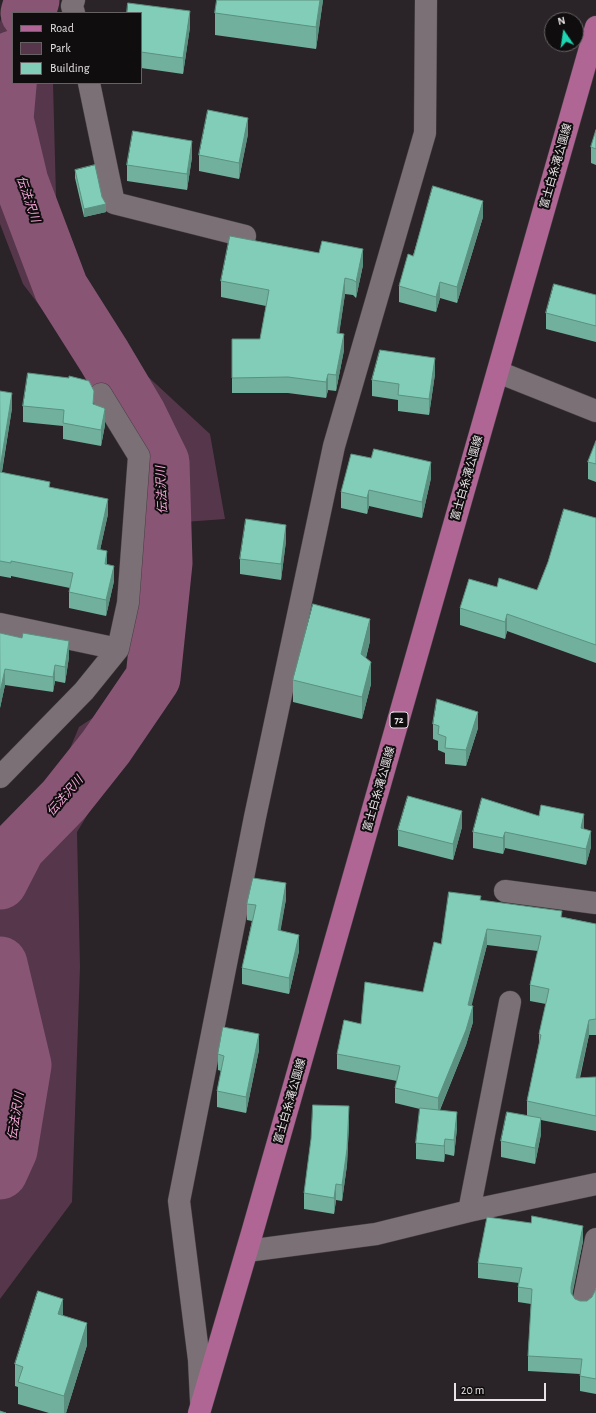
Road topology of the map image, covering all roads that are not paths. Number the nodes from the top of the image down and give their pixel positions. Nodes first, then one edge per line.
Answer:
1 (74, 0) edge
2 (426, 0) edge
3 (74, 12) edge
4 (596, 27) edge
5 (89, 84) edge
6 (245, 236) dead end
7 (498, 372) junction
8 (101, 394) dead end
9 (596, 411) edge
10 (0, 624) edge
11 (118, 649) junction
12 (0, 777) edge
13 (505, 891) dead end
14 (596, 903) edge
15 (510, 1002) dead end
16 (596, 1184) edge
17 (468, 1211) junction
18 (596, 1239) edge
19 (247, 1251) junction
20 (583, 1304) edge
21 (200, 1410) edge

1 - 3 street
2 - 21 street
4 - 7 main road, 富士白糸滝公園線 / 72
5 - 6 street
7 - 9 street
7 - 19 main road, 富士白糸滝公園線 / 72
8 - 11 street
10 - 11 street
11 - 12 street
13 - 14 street
15 - 17 street
16 - 17 street
17 - 19 street
18 - 20 street
19 - 21 main road, 富士白糸滝公園線 / 72

